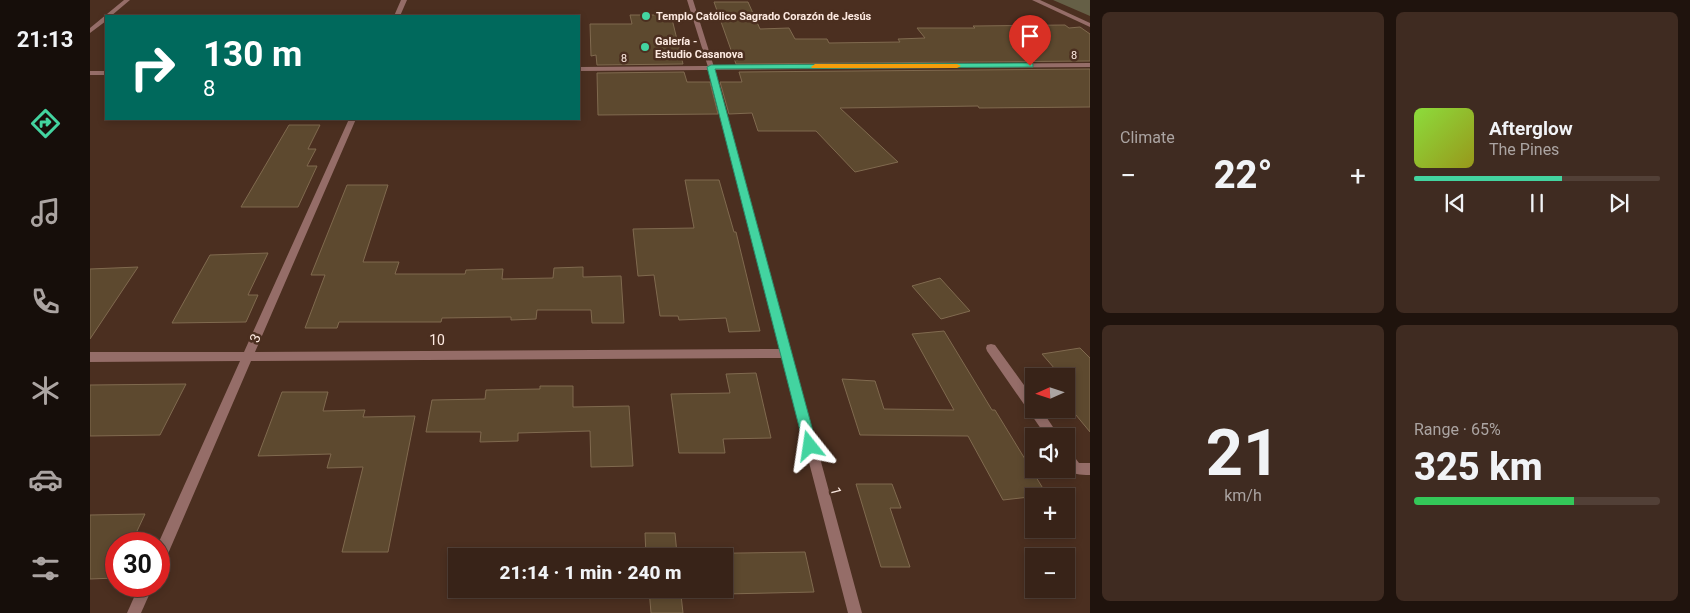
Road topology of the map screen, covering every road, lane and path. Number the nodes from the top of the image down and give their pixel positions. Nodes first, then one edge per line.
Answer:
1 (127, 0) edge
2 (404, 0) edge
3 (690, 0) edge
4 (1035, 0) edge
5 (109, 15) edge
6 (396, 15) edge
7 (105, 19) edge
8 (1090, 25) edge
9 (90, 31) edge
10 (1090, 65) edge
11 (711, 67) junction
12 (580, 69) edge
13 (90, 73) edge
14 (105, 73) edge
15 (352, 120) edge
16 (991, 348) dead end
17 (785, 353) junction
18 (247, 356) junction
19 (90, 357) edge
20 (1025, 396) edge
21 (1075, 468) edge
22 (1090, 468) edge
23 (170, 533) edge
24 (141, 597) edge
25 (134, 613) edge
26 (855, 613) edge

1 - 5 street
2 - 6 street
3 - 11 street, 1
4 - 8 street
7 - 9 street
10 - 11 street, 8
11 - 12 street, 8
11 - 17 street, 1
13 - 14 street
15 - 18 street, 3
16 - 20 street
17 - 18 street, 10
17 - 26 street, 1
18 - 19 street, 10
18 - 23 street, 3
21 - 22 street
24 - 25 street

